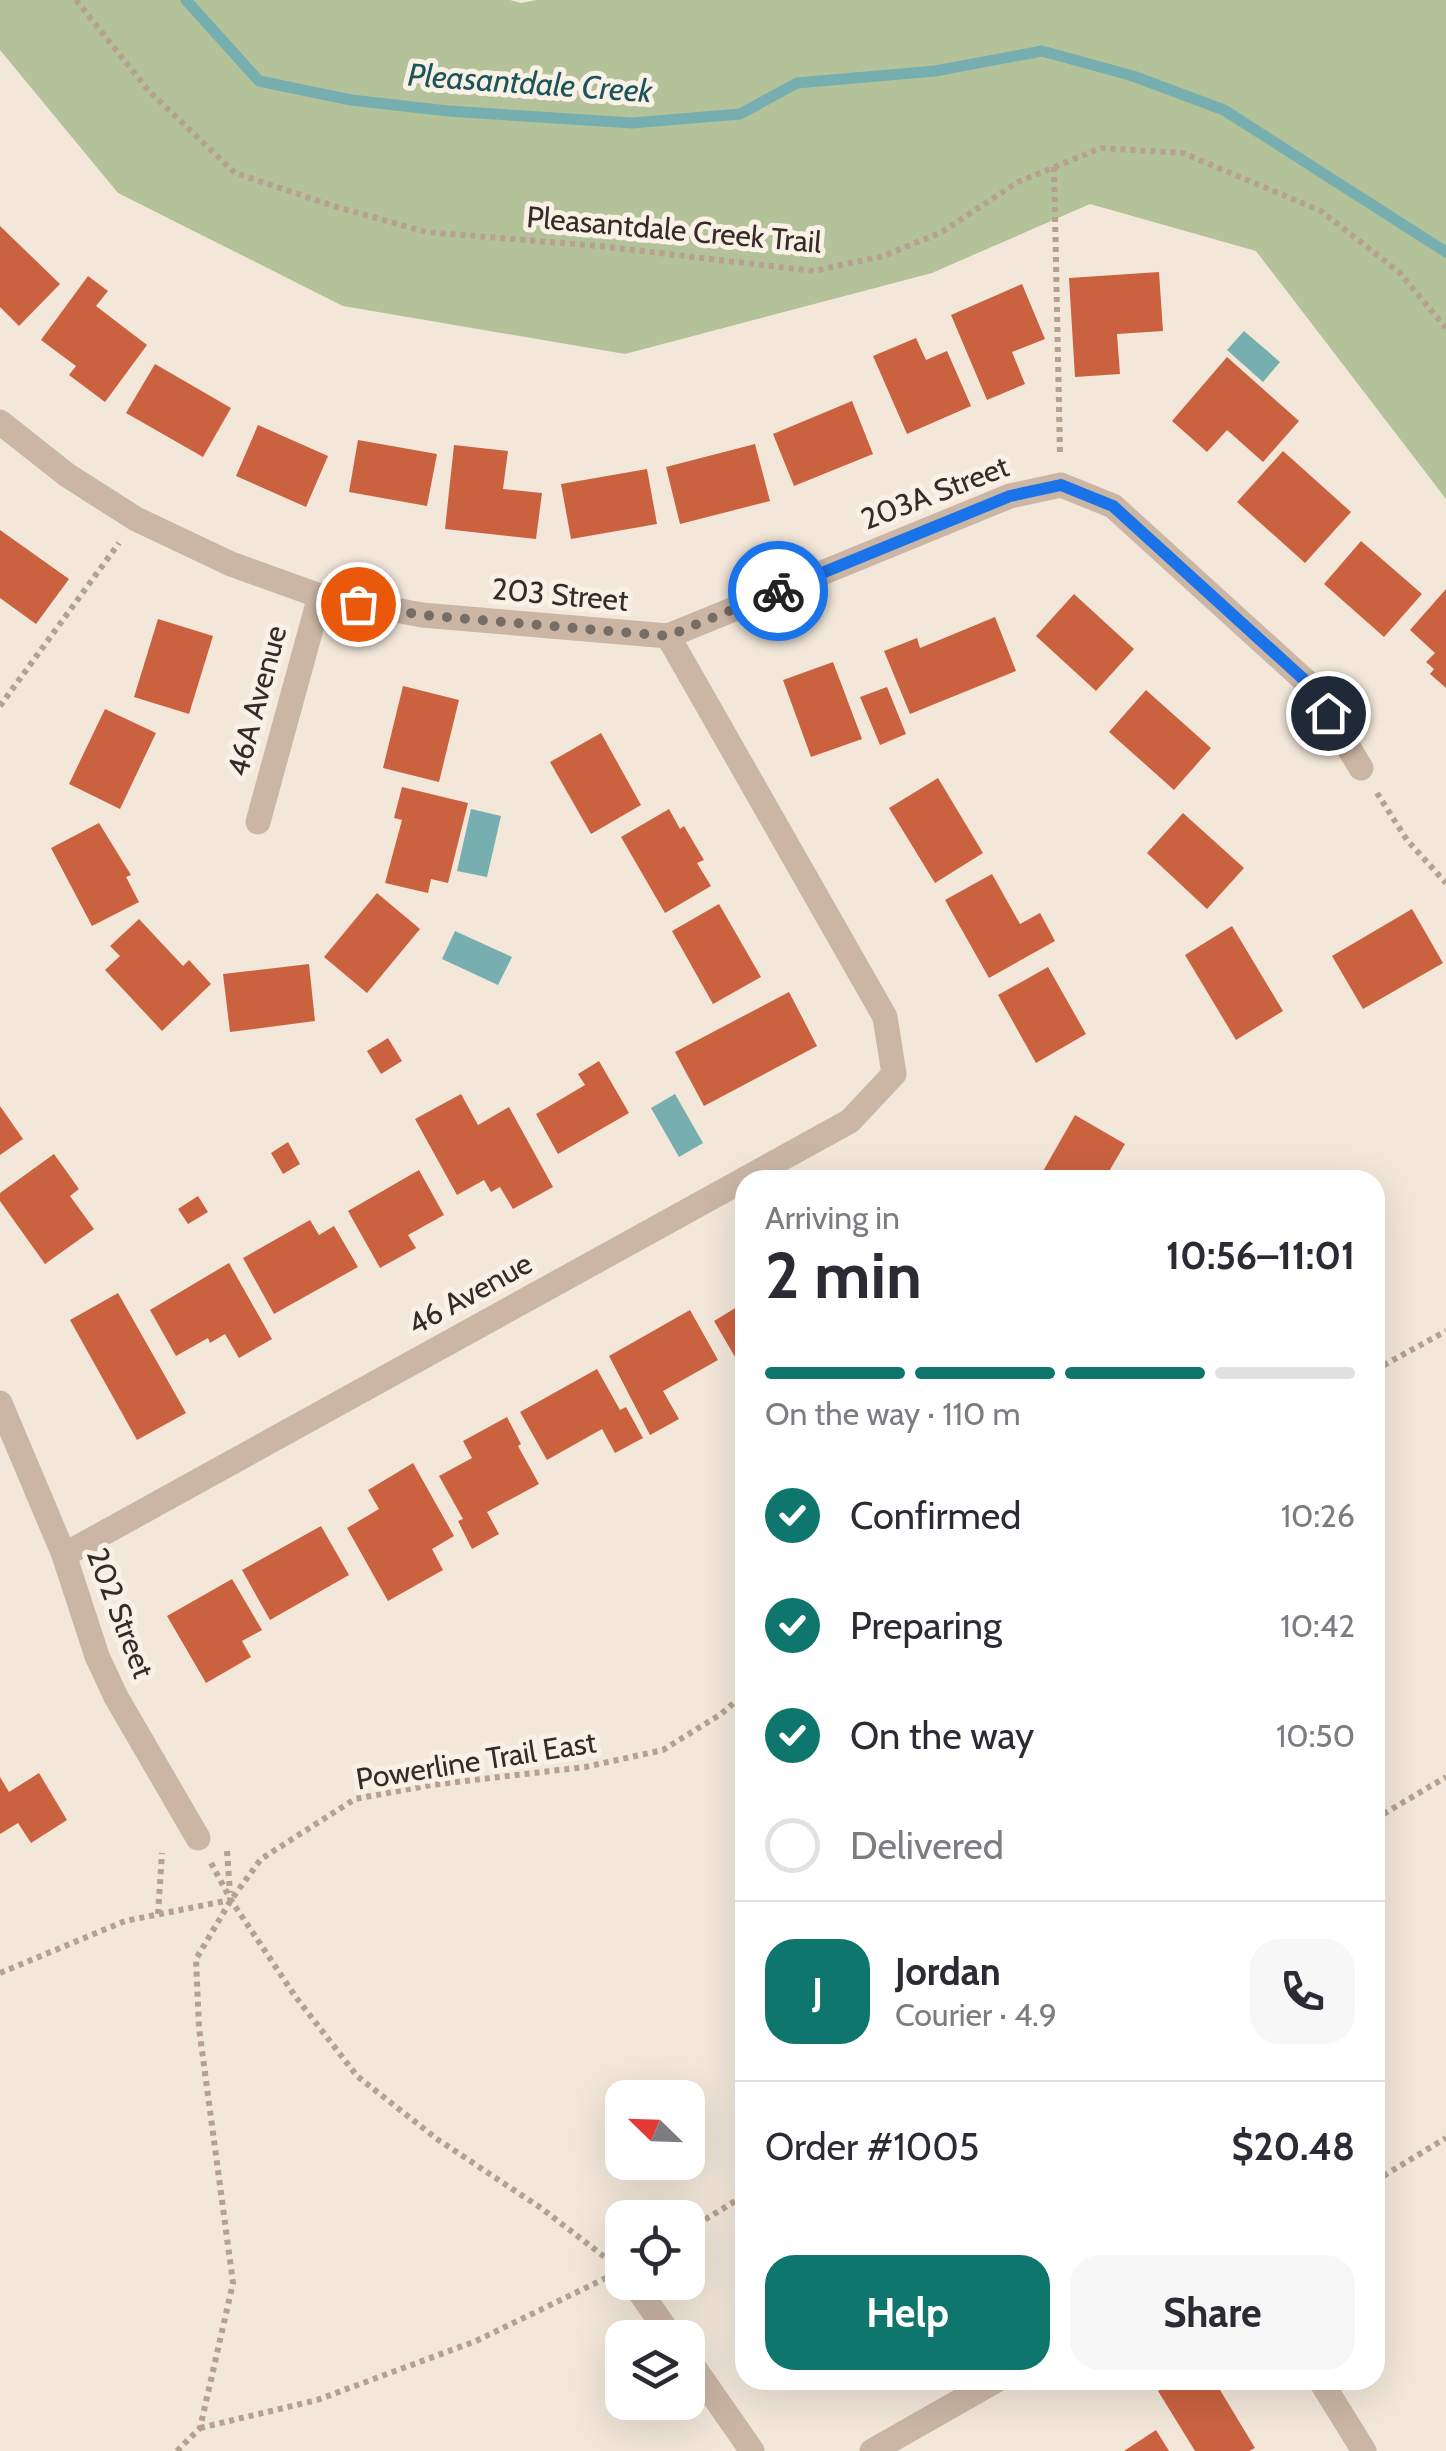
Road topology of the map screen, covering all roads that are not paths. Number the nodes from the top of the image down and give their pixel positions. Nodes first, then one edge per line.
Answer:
1 (0, 422) edge
2 (320, 596) junction
3 (668, 636) junction
4 (1361, 768) road end
5 (258, 822) dead end
6 (761, 1170) edge
7 (735, 1184) edge
8 (0, 1403) edge
9 (64, 1555) junction
10 (198, 1838) dead end
11 (705, 2383) edge
12 (979, 2390) edge
13 (1326, 2390) edge
14 (752, 2451) edge
15 (872, 2451) edge
16 (1364, 2451) edge

1 - 2 street, 203 Street
2 - 3 street, 203 Street
2 - 5 street, 46A Avenue
3 - 4 street, 203A Street
3 - 6 street, 46 Avenue
7 - 9 street, 46 Avenue
8 - 9 street, 202 Street
9 - 10 street, 202 Street
11 - 14 street
12 - 15 street
13 - 16 street

